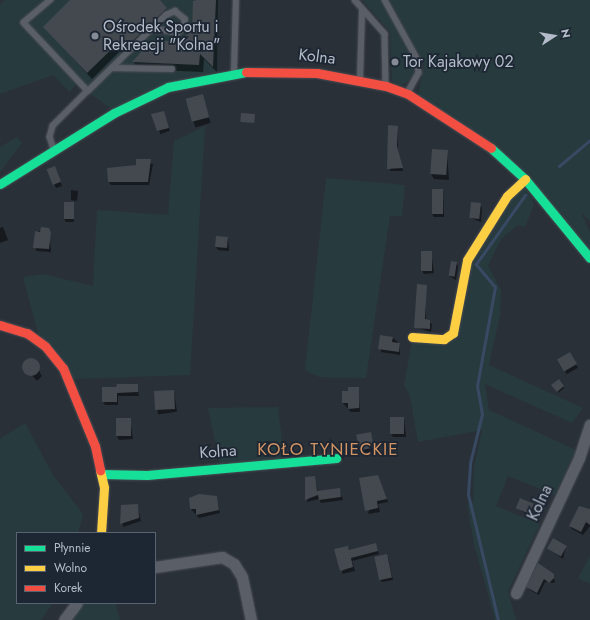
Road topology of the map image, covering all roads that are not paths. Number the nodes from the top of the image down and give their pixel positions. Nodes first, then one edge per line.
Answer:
1 (51, 0) edge
2 (236, 0) edge
3 (355, 0) edge
4 (386, 0) edge
5 (362, 10) junction
6 (154, 29) junction
7 (112, 68) junction
8 (172, 69) dead end
9 (234, 72) junction
10 (360, 80) junction
11 (386, 86) junction
12 (88, 91) junction
13 (408, 94) junction
14 (54, 150) junction
15 (525, 179) junction
16 (0, 184) edge
17 (590, 258) edge
18 (0, 325) edge
19 (412, 337) dead end
20 (590, 425) edge
21 (336, 458) dead end
22 (101, 474) junction
23 (101, 532) edge
24 (156, 567) edge
25 (516, 593) dead end
26 (76, 604) edge
27 (64, 620) edge
28 (252, 620) edge

1 - 12 lane
2 - 9 lane
3 - 5 lane
4 - 13 lane
5 - 10 lane
5 - 11 lane
6 - 6 lane
6 - 7 lane
7 - 8 lane
7 - 12 lane
9 - 10 street, Kolna
9 - 14 street, Kolna
10 - 11 street, Kolna
11 - 13 street, Kolna
12 - 14 lane
13 - 15 street, Kolna
14 - 16 street, Kolna
15 - 17 street, Kolna
15 - 19 street
18 - 22 street
20 - 25 street, Kolna
21 - 22 street, Kolna
22 - 23 street
24 - 28 street
26 - 27 street

